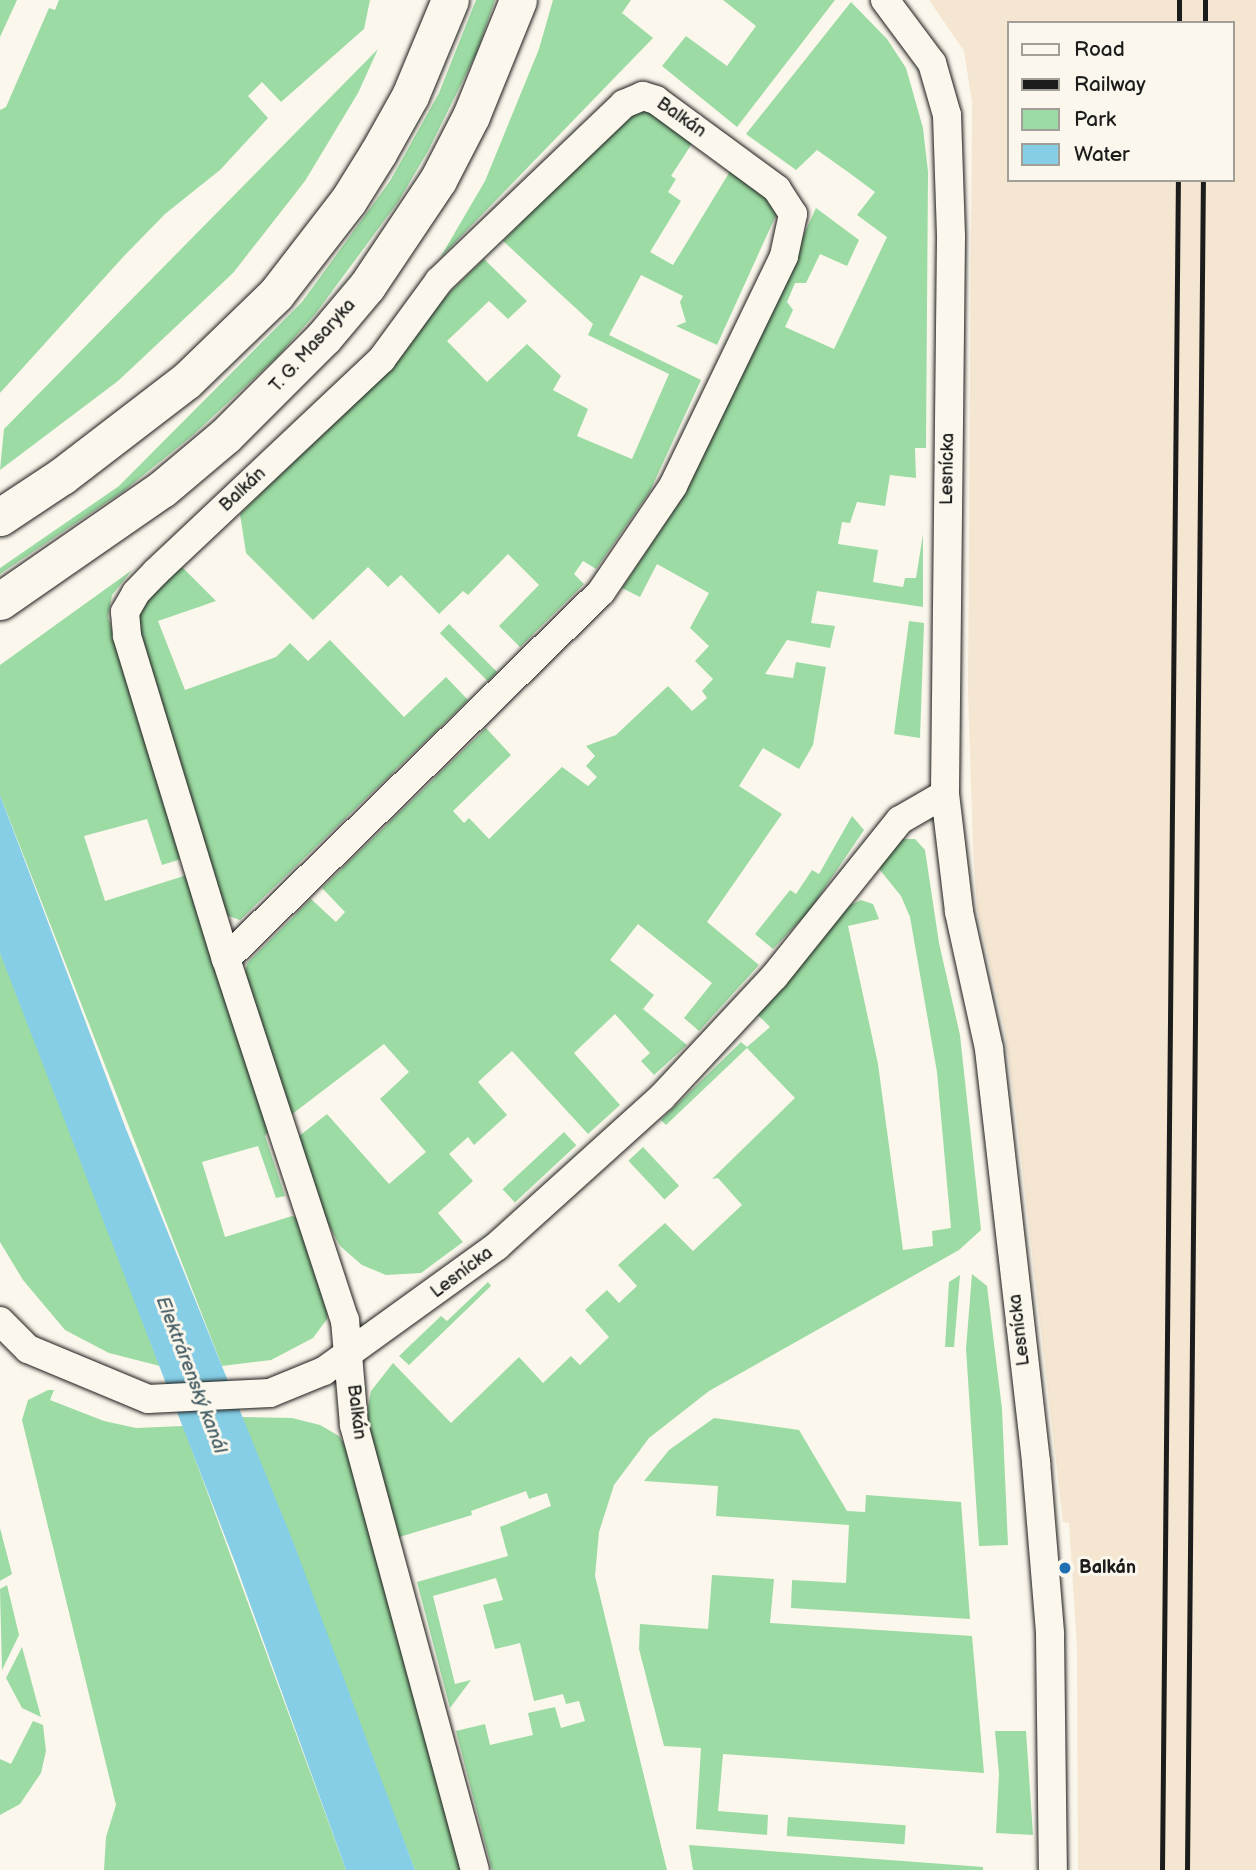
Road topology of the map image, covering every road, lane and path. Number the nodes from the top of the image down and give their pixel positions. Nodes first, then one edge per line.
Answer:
1 (450, 0) edge
2 (518, 0) edge
3 (885, 0) edge
4 (0, 517) edge
5 (0, 601) edge
6 (945, 794) junction
7 (226, 959) junction
8 (0, 1321) edge
9 (352, 1355) junction
10 (475, 1870) edge
11 (1053, 1870) edge

1 - 4 street
2 - 5 street, T. G. Masaryka
3 - 6 street, Lesnícka
6 - 9 street, Lesnícka
6 - 11 street, Lesnícka
7 - 7 street, Balkán
7 - 9 street, Balkán
8 - 9 street, Lesnícka
9 - 10 street, Balkán

